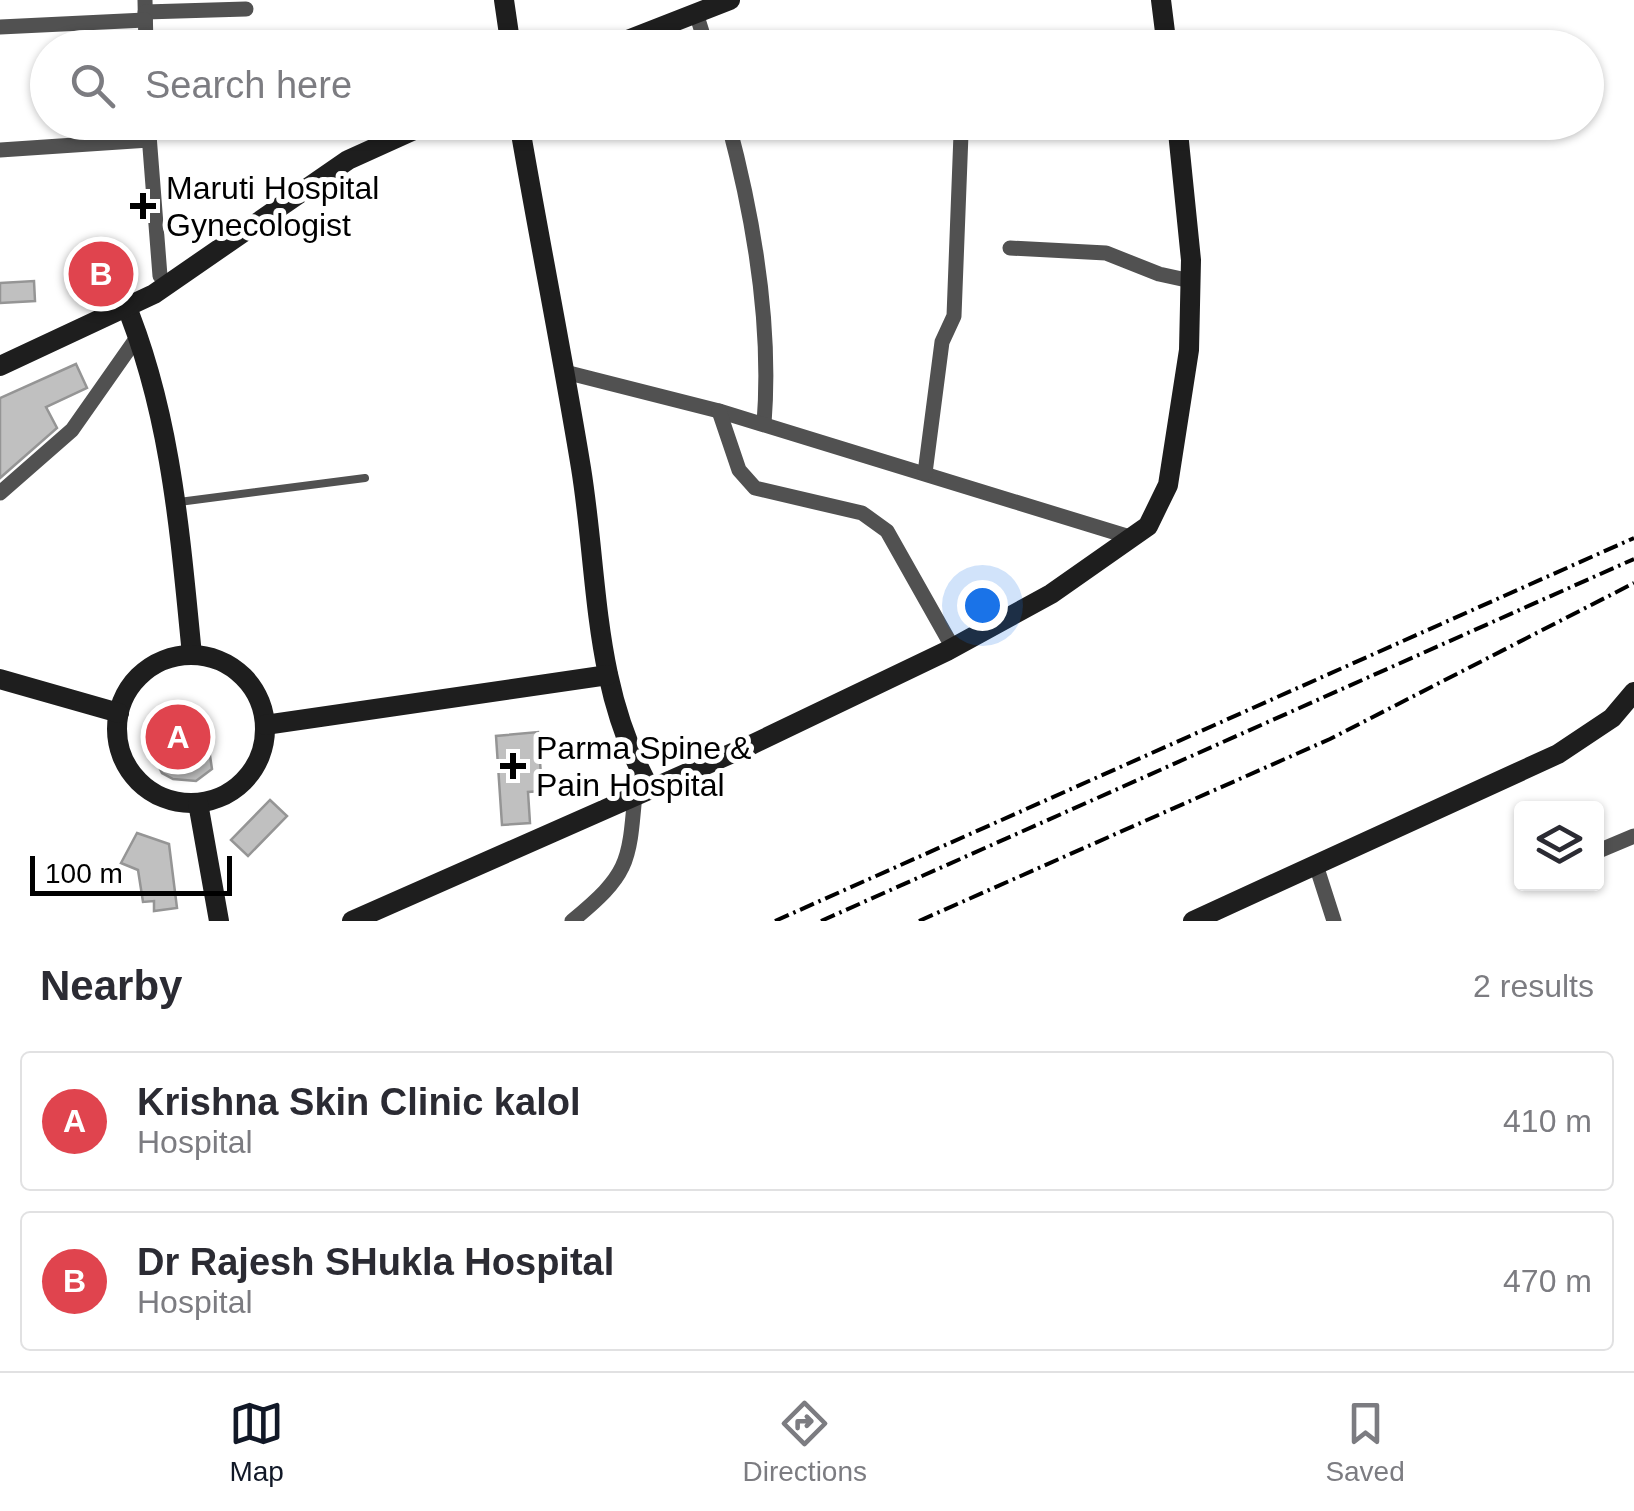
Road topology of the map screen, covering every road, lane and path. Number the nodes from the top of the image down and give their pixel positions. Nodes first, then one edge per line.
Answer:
1 (504, 0) edge
2 (730, 0) edge
3 (1161, 0) edge
4 (246, 9) dead end
5 (145, 10) edge
6 (697, 16) junction
7 (0, 28) edge
8 (508, 30) edge
9 (658, 30) edge
10 (701, 30) edge
11 (1165, 30) edge
12 (148, 140) joint
13 (363, 140) edge
14 (392, 140) edge
15 (522, 140) edge
16 (533, 140) edge
17 (733, 140) edge
18 (961, 140) edge
19 (1179, 140) edge
20 (0, 150) edge
21 (1010, 248) dead end
22 (160, 276) junction
23 (1191, 280) junction
24 (125, 303) junction
25 (138, 336) junction
26 (561, 346) junction
27 (0, 353) edge
28 (0, 366) edge
29 (565, 372) junction
30 (720, 411) junction
31 (764, 424) junction
32 (925, 474) junction
33 (365, 478) dead end
34 (0, 492) edge
35 (174, 503) junction
36 (1133, 538) junction
37 (953, 648) junction
38 (192, 655) junction
39 (608, 675) junction
40 (0, 679) edge
41 (1634, 692) edge
42 (119, 714) junction
43 (266, 726) junction
44 (642, 790) junction
45 (198, 803) junction
46 (1634, 836) edge
47 (1604, 849) edge
48 (1316, 865) junction
49 (1196, 920) edge
50 (220, 921) edge
51 (352, 921) edge
52 (572, 921) edge
53 (1334, 921) edge

1 - 8 street
2 - 6 street
3 - 11 street
4 - 5 street
5 - 7 street
6 - 9 street
6 - 10 street
12 - 20 street
12 - 22 street
13 - 22 street
14 - 24 street
15 - 26 street
16 - 26 street
17 - 31 street
18 - 32 street
19 - 23 street
21 - 23 street
22 - 24 street
23 - 36 street
24 - 25 street
24 - 27 street
24 - 28 street
25 - 34 street
25 - 35 street
26 - 29 street
29 - 30 street
29 - 39 street
30 - 31 street
30 - 37 street
31 - 32 street
32 - 36 street
33 - 35 lane
35 - 38 street
36 - 37 street
37 - 44 street
38 - 42 street
38 - 43 street
39 - 43 street
39 - 44 street
40 - 42 street
41 - 48 street
42 - 45 street
43 - 45 street
44 - 51 street
44 - 52 street
45 - 50 street
46 - 47 street
48 - 49 street
48 - 53 street

